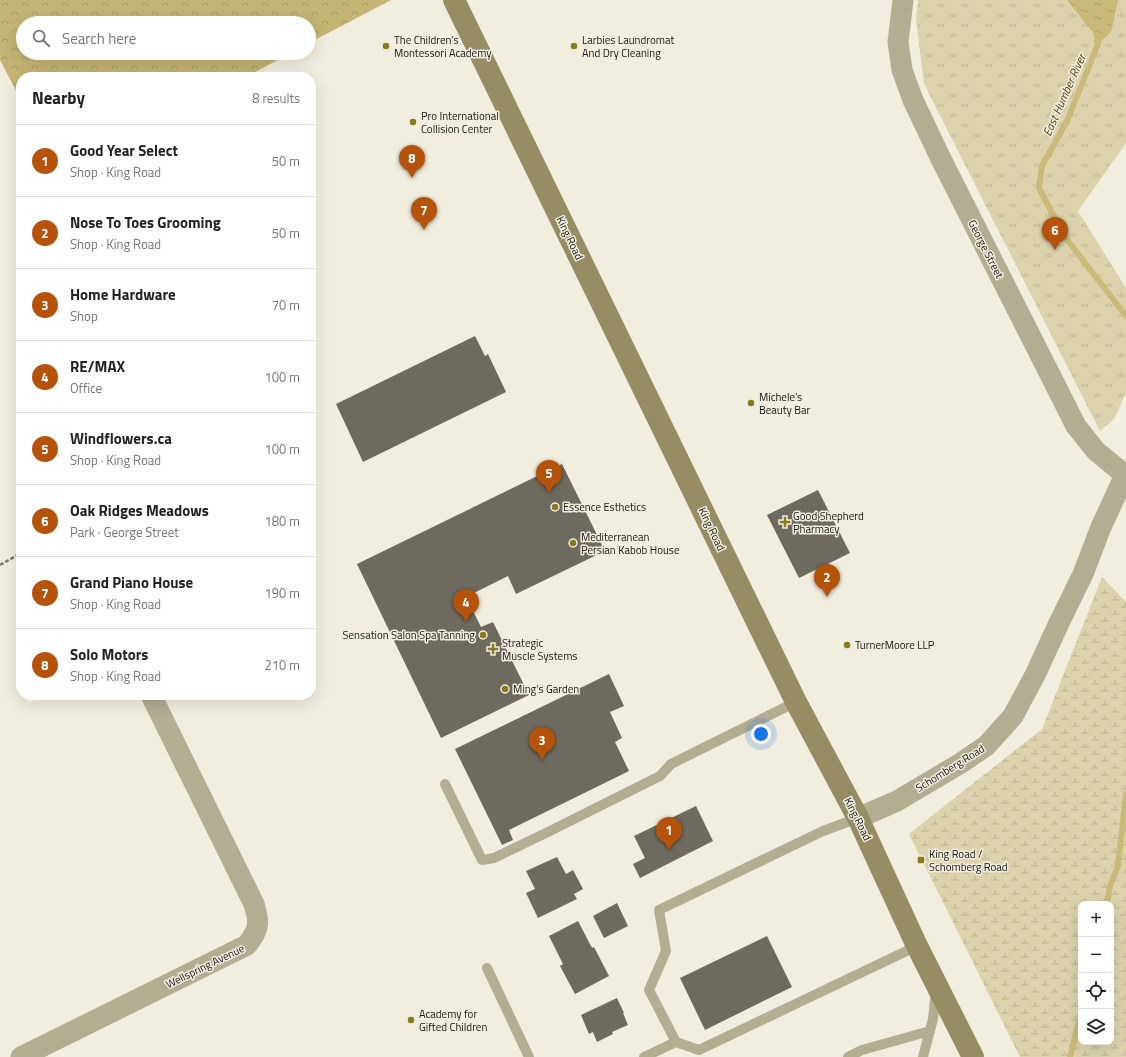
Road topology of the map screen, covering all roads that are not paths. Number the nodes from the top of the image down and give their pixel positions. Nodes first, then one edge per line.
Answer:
1 (454, 0) edge
2 (903, 0) edge
3 (1126, 474) edge
4 (154, 700) edge
5 (796, 702) junction
6 (444, 784) dead end
7 (858, 818) junction
8 (918, 946) junction
9 (487, 968) dead end
10 (937, 983) junction
11 (930, 1032) junction
12 (676, 1042) junction
13 (21, 1057) edge
14 (529, 1057) edge
15 (644, 1057) edge
16 (848, 1057) edge
17 (923, 1057) edge
18 (973, 1057) edge

1 - 5 main road, King Road
2 - 3 street, George Street
3 - 7 street, Schomberg Road
4 - 13 street, Wellspring Avenue
5 - 6 lane
5 - 7 main road, King Road
7 - 8 main road, King Road
7 - 12 lane
8 - 10 main road, King Road
8 - 12 lane
9 - 14 lane
10 - 11 lane
10 - 18 main road, King Road
11 - 16 lane
11 - 17 lane
12 - 15 lane

